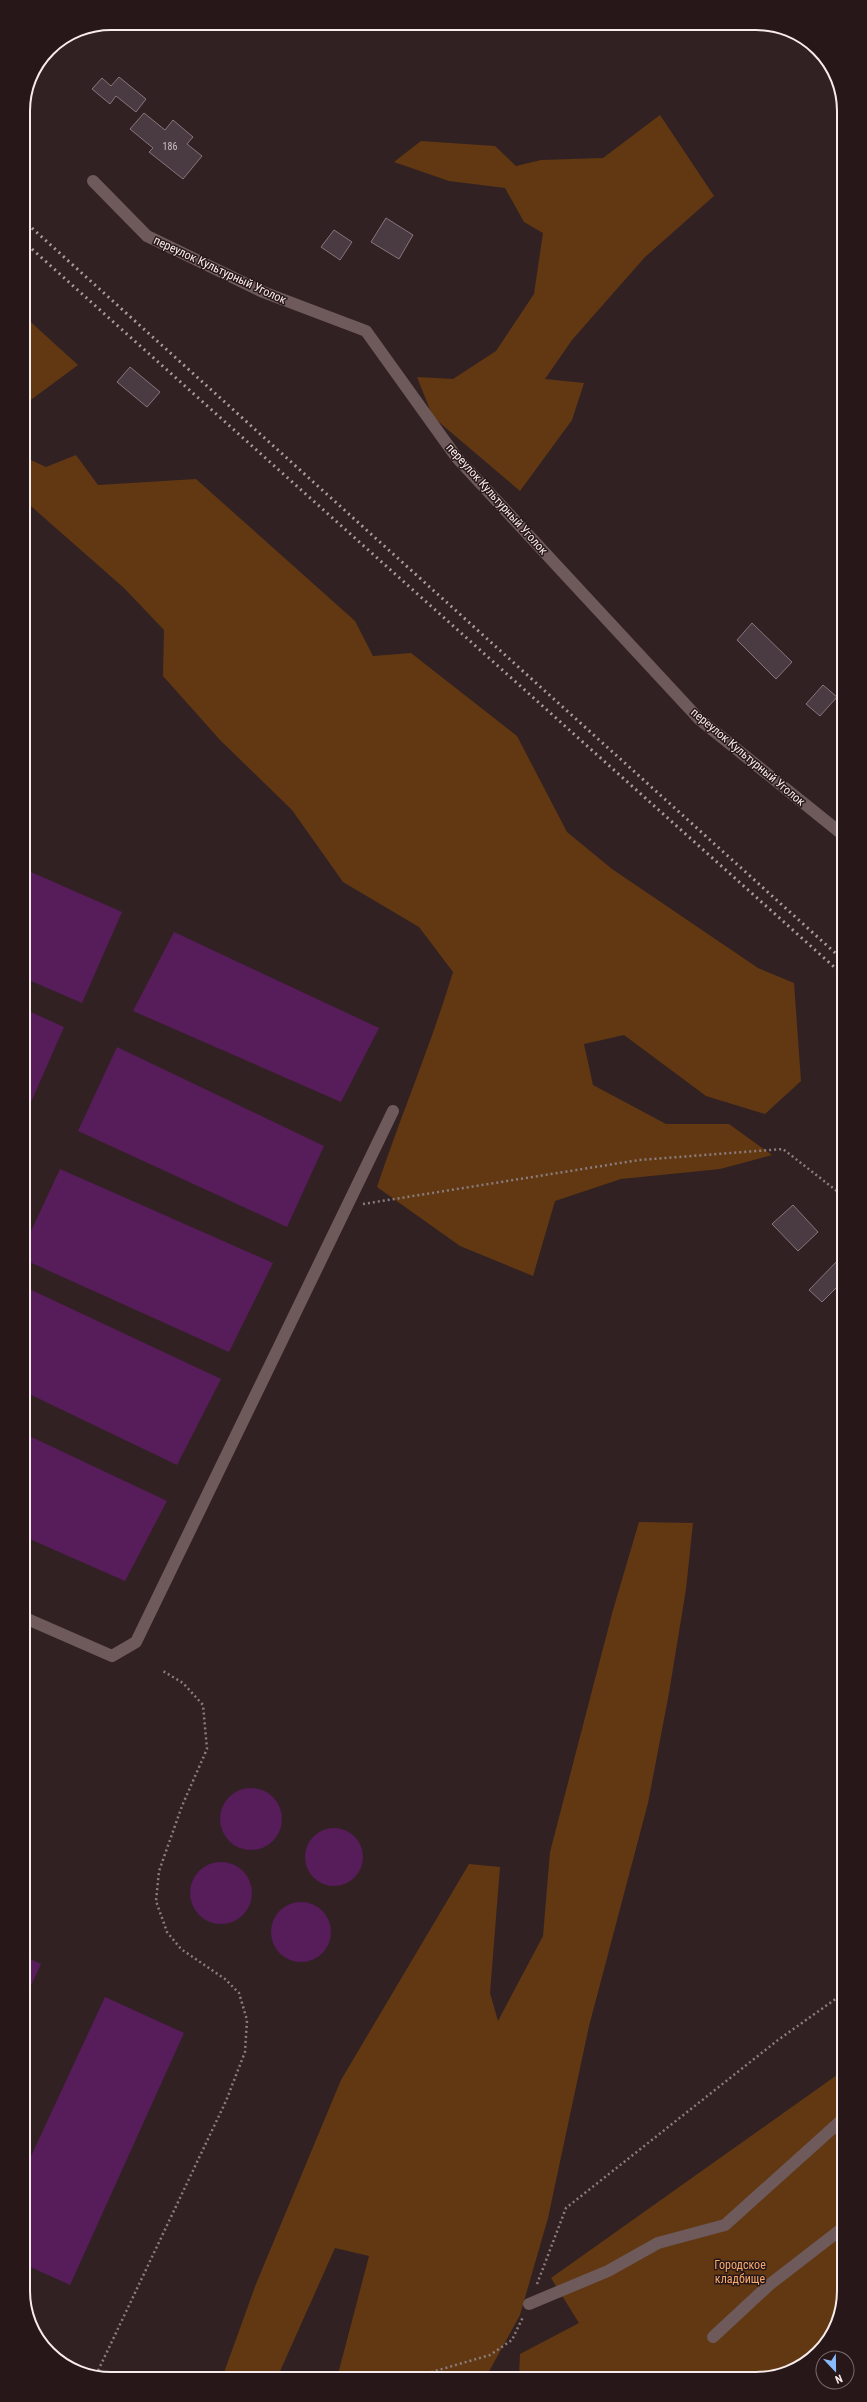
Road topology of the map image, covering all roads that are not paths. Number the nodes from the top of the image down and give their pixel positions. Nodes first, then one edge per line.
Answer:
1 (93, 181) dead end
2 (837, 830) edge
3 (393, 1111) dead end
4 (30, 1620) edge
5 (837, 2124) edge
6 (837, 2232) edge
7 (529, 2304) road end
8 (713, 2337) dead end

1 - 2 street, переулок Культурный Уголок
3 - 4 street
5 - 7 street
6 - 8 street

